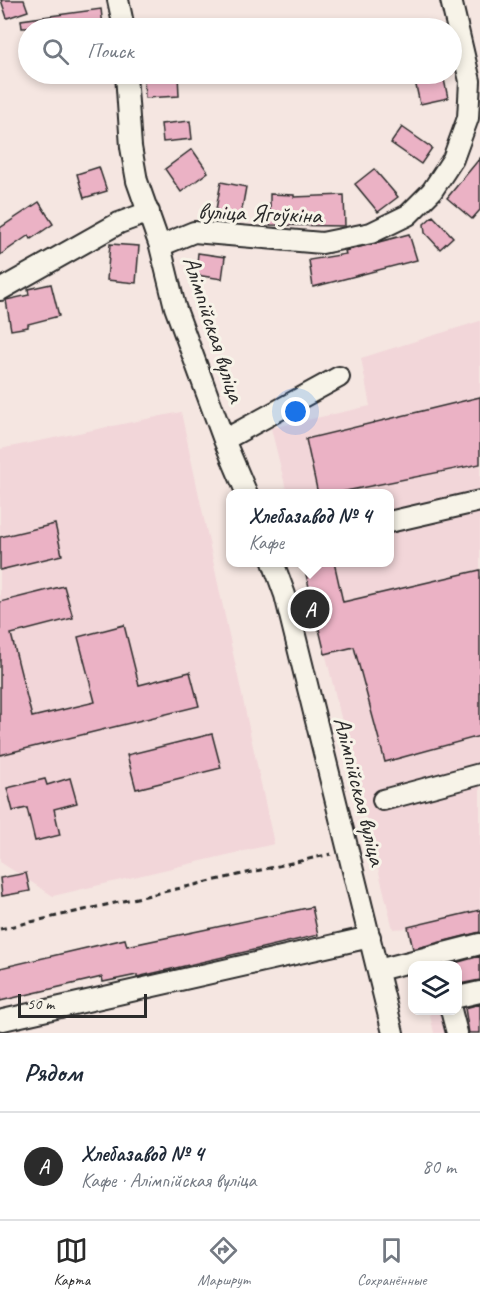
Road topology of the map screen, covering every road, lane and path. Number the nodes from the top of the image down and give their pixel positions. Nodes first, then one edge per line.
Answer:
1 (118, 0) edge
2 (451, 0) edge
3 (122, 18) edge
4 (455, 18) edge
5 (462, 47) edge
6 (127, 84) edge
7 (149, 212) junction
8 (160, 246) junction
9 (0, 290) edge
10 (339, 377) dead end
11 (224, 440) junction
12 (245, 489) edge
13 (480, 501) edge
14 (394, 521) edge
15 (275, 567) edge
16 (480, 774) edge
17 (383, 800) dead end
18 (331, 854) dead end
19 (0, 929) edge
20 (370, 937) junction
21 (480, 944) edge
22 (438, 960) edge
23 (378, 970) junction
24 (480, 992) edge
25 (462, 996) edge
26 (452, 1015) edge
27 (3, 1020) dead end
28 (393, 1033) edge
29 (457, 1033) edge

1 - 3 street
2 - 4 street, вуліца Ягоўкіна
5 - 8 street, вуліца Ягоўкіна
6 - 7 street
7 - 8 street, Алімпійская вуліца
7 - 9 street
8 - 11 street, Алімпійская вуліца
10 - 11 street
11 - 12 street, Алімпійская вуліца
13 - 14 street
15 - 20 street, Алімпійская вуліца
16 - 17 street
18 - 19 path
20 - 23 street, Алімпійская вуліца
20 - 27 street
21 - 22 street
22 - 23 street
23 - 28 street, Алімпійская вуліца
24 - 25 street
26 - 29 street

